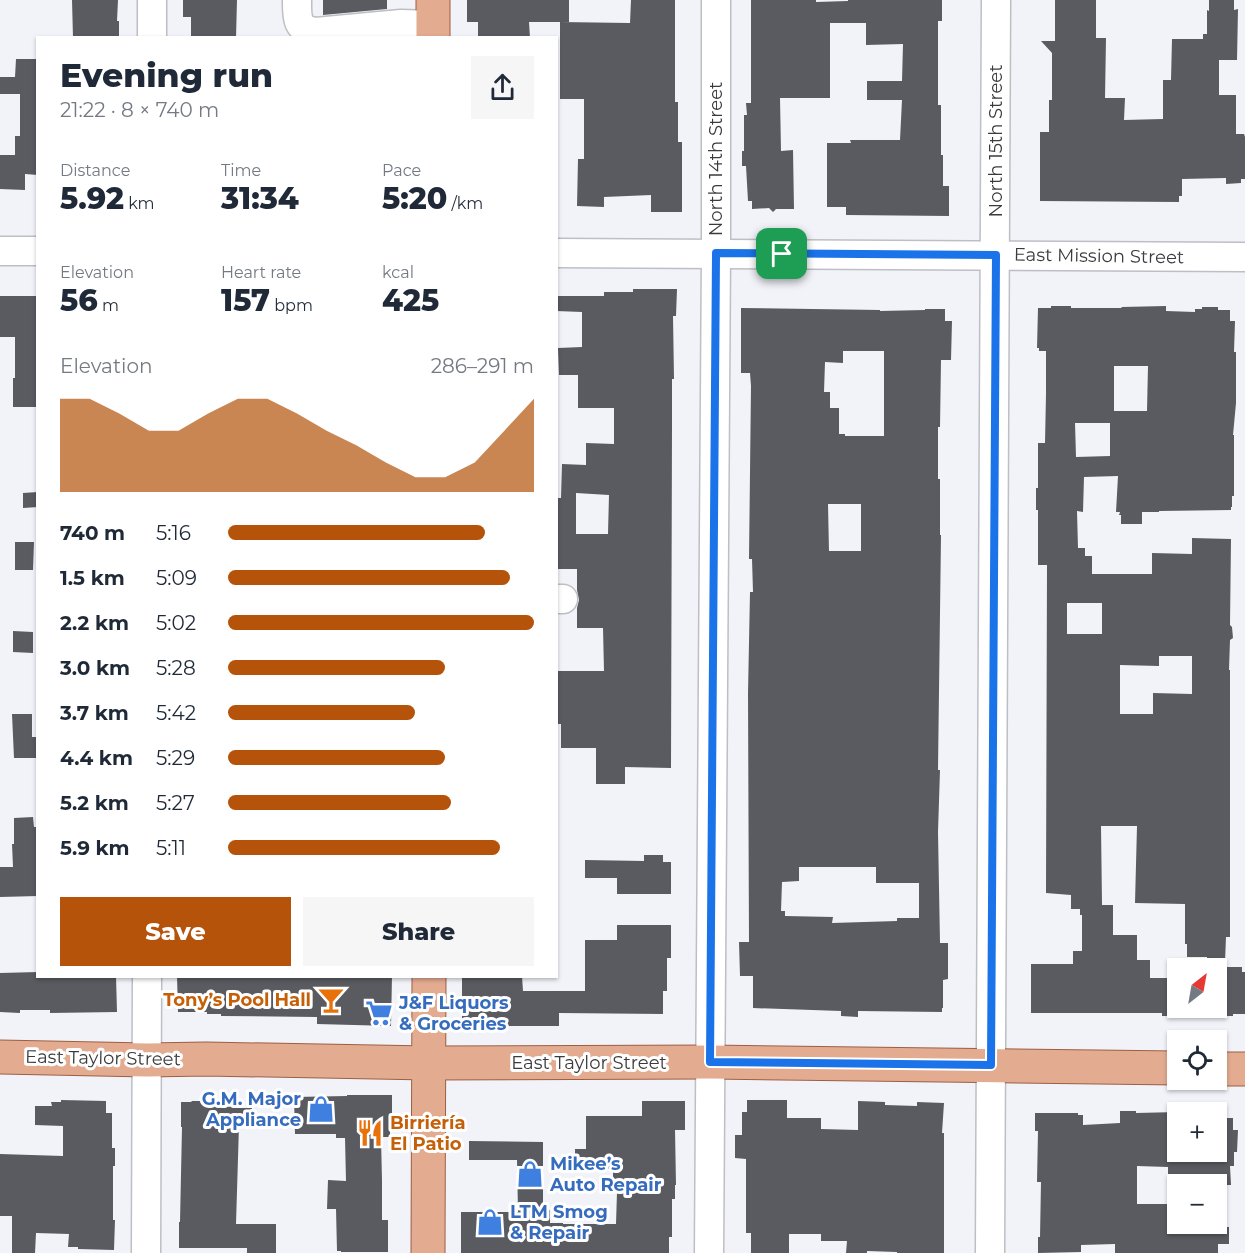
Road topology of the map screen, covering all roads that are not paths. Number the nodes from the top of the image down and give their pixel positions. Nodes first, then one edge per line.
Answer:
1 (152, 0) edge
2 (297, 0) edge
3 (716, 0) edge
4 (996, 0) edge
5 (433, 21) edge
6 (152, 36) edge
7 (0, 250) edge
8 (36, 251) edge
9 (558, 253) edge
10 (716, 253) junction
11 (996, 255) junction
12 (1245, 257) edge
13 (147, 978) edge
14 (429, 978) edge
15 (0, 1057) edge
16 (147, 1060) junction
17 (710, 1062) junction
18 (429, 1064) junction
19 (991, 1065) junction
20 (1167, 1068) edge
21 (1227, 1069) edge
22 (1245, 1069) edge
23 (146, 1253) edge
24 (428, 1253) edge
25 (708, 1253) edge
26 (990, 1253) edge

1 - 6 street
2 - 5 street
3 - 10 street, North 14th Street
4 - 11 street, North 15th Street
7 - 8 street
9 - 10 street, East Mission Street
10 - 11 street, East Mission Street
10 - 17 street, North 14th Street
11 - 12 street, East Mission Street
11 - 19 street, North 15th Street
13 - 16 street
14 - 18 main road
15 - 16 main road, East Taylor Street
16 - 18 main road, East Taylor Street
16 - 23 street
17 - 18 main road, East Taylor Street
17 - 19 main road, East Taylor Street
17 - 25 street, North 14th Street
18 - 24 main road
19 - 20 main road, East Taylor Street
19 - 26 street, North 15th Street
21 - 22 main road

